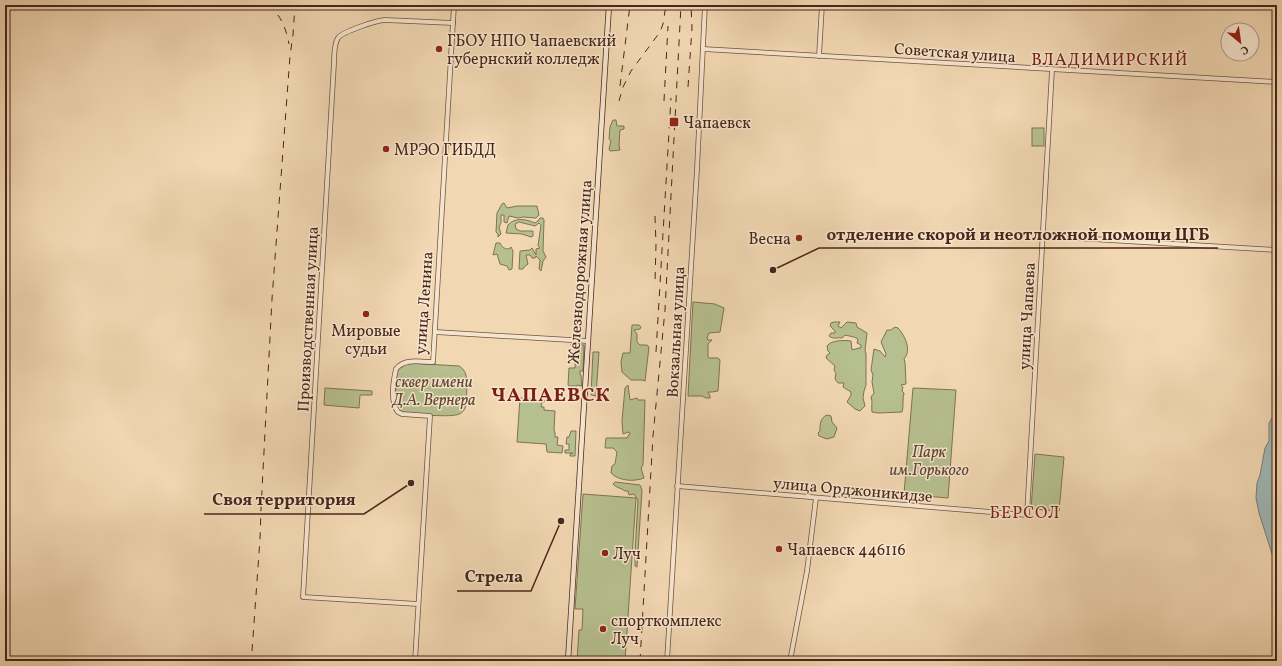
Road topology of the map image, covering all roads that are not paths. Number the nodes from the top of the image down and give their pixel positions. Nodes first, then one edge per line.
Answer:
1 (454, 5) edge
2 (609, 5) edge
3 (705, 5) edge
4 (822, 5) edge
5 (453, 23) junction
6 (703, 49) junction
7 (819, 56) junction
8 (1052, 70) junction
9 (1277, 82) edge
10 (1042, 236) junction
11 (1277, 250) edge
12 (435, 332) junction
13 (588, 340) junction
14 (677, 486) junction
15 (816, 498) junction
16 (1028, 515) joint
17 (418, 604) junction
18 (415, 661) edge
19 (568, 661) edge
20 (667, 661) edge
21 (790, 661) edge

1 - 5 street, улица Ленина
2 - 13 main road, Железнодорожная улица
3 - 6 street, Вокзальная улица
4 - 7 street
5 - 12 street, улица Ленина
5 - 17 street, Производственная улица
6 - 7 street, Советская улица
6 - 14 street, Вокзальная улица
7 - 8 street, Советская улица
8 - 9 street, Советская улица
8 - 10 street, улица Чапаева
10 - 11 street
10 - 16 street, улица Чапаева
12 - 13 street
12 - 17 street, улица Ленина
13 - 19 main road, Железнодорожная улица
14 - 15 street, улица Орджоникидзе
14 - 20 street, Вокзальная улица
15 - 16 street, улица Орджоникидзе
15 - 21 street
17 - 18 street, улица Ленина

